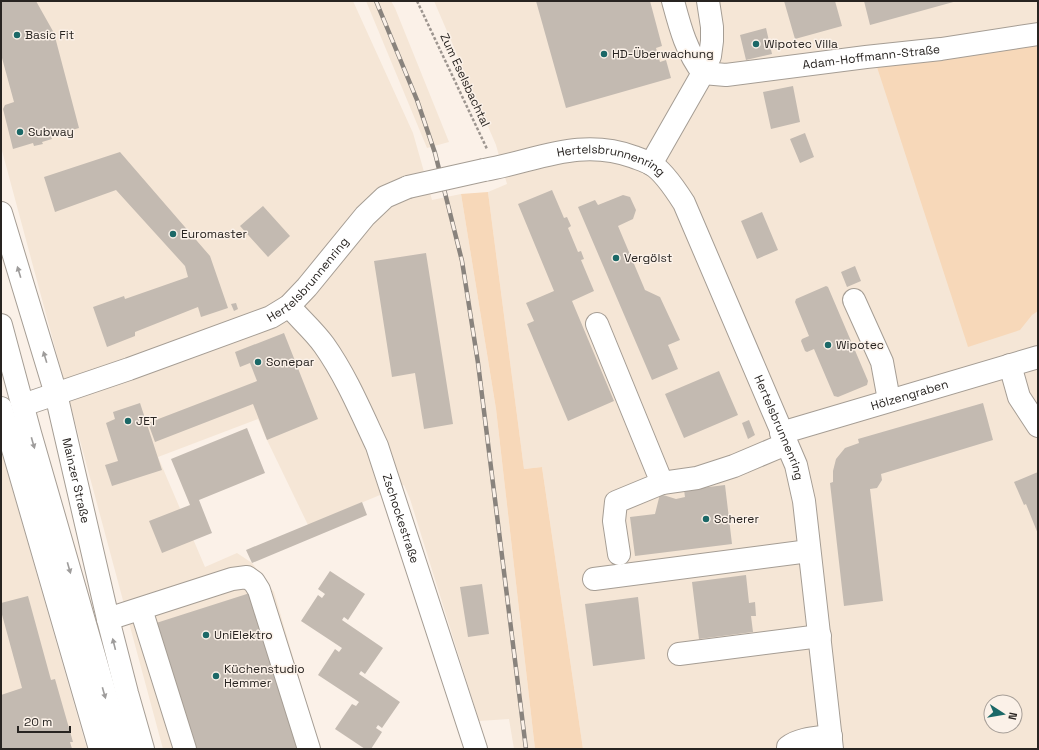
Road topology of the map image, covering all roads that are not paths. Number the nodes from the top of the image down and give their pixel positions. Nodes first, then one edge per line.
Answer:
1 (673, 1) edge
2 (708, 1) edge
3 (1038, 34) edge
4 (703, 73) junction
5 (651, 164) junction
6 (1, 213) edge
7 (854, 300) dead end
8 (288, 306) junction
9 (597, 324) dead end
10 (1, 325) edge
11 (1038, 357) edge
12 (1010, 365) junction
13 (56, 394) junction
14 (889, 400) junction
15 (23, 405) junction
16 (1, 408) edge
17 (1038, 426) edge
18 (784, 438) junction
19 (662, 482) junction
20 (809, 551) junction
21 (618, 554) dead end
22 (594, 579) dead end
23 (141, 609) junction
24 (108, 619) junction
25 (820, 636) junction
26 (679, 654) dead end
27 (832, 743) edge
28 (100, 749) edge
29 (121, 749) edge
30 (142, 749) edge
31 (185, 749) edge
32 (309, 749) edge
33 (476, 749) edge
34 (788, 749) edge

1 - 4 street
2 - 4 street
3 - 4 street, Adam-Hoffmann-Straße
4 - 5 street
5 - 8 street, Hertelsbrunnenring, bridge
5 - 18 street, Hertelsbrunnenring
13 -> 6 street, Mainzer Straße
7 - 14 street
8 - 13 street, Hertelsbrunnenring
8 - 33 street, Zschockestraße
9 - 19 street
10 - 15 street
11 - 12 street, Hölzengraben
12 - 14 street, Hölzengraben
12 - 17 street
13 - 15 street, Hertelsbrunnenring
13 - 24 street, Mainzer Straße
14 - 18 street, Hölzengraben
15 -> 29 street
16 - 28 street
18 - 19 street, Hölzengraben
18 - 20 street, Hertelsbrunnenring
19 - 21 street, Hölzengraben
20 - 22 street
20 - 25 street, Hertelsbrunnenring
23 - 24 street
23 - 31 street
23 - 32 street
30 -> 24 street, Mainzer Straße
25 - 26 street
25 - 27 street, Hertelsbrunnenring
27 - 34 street

